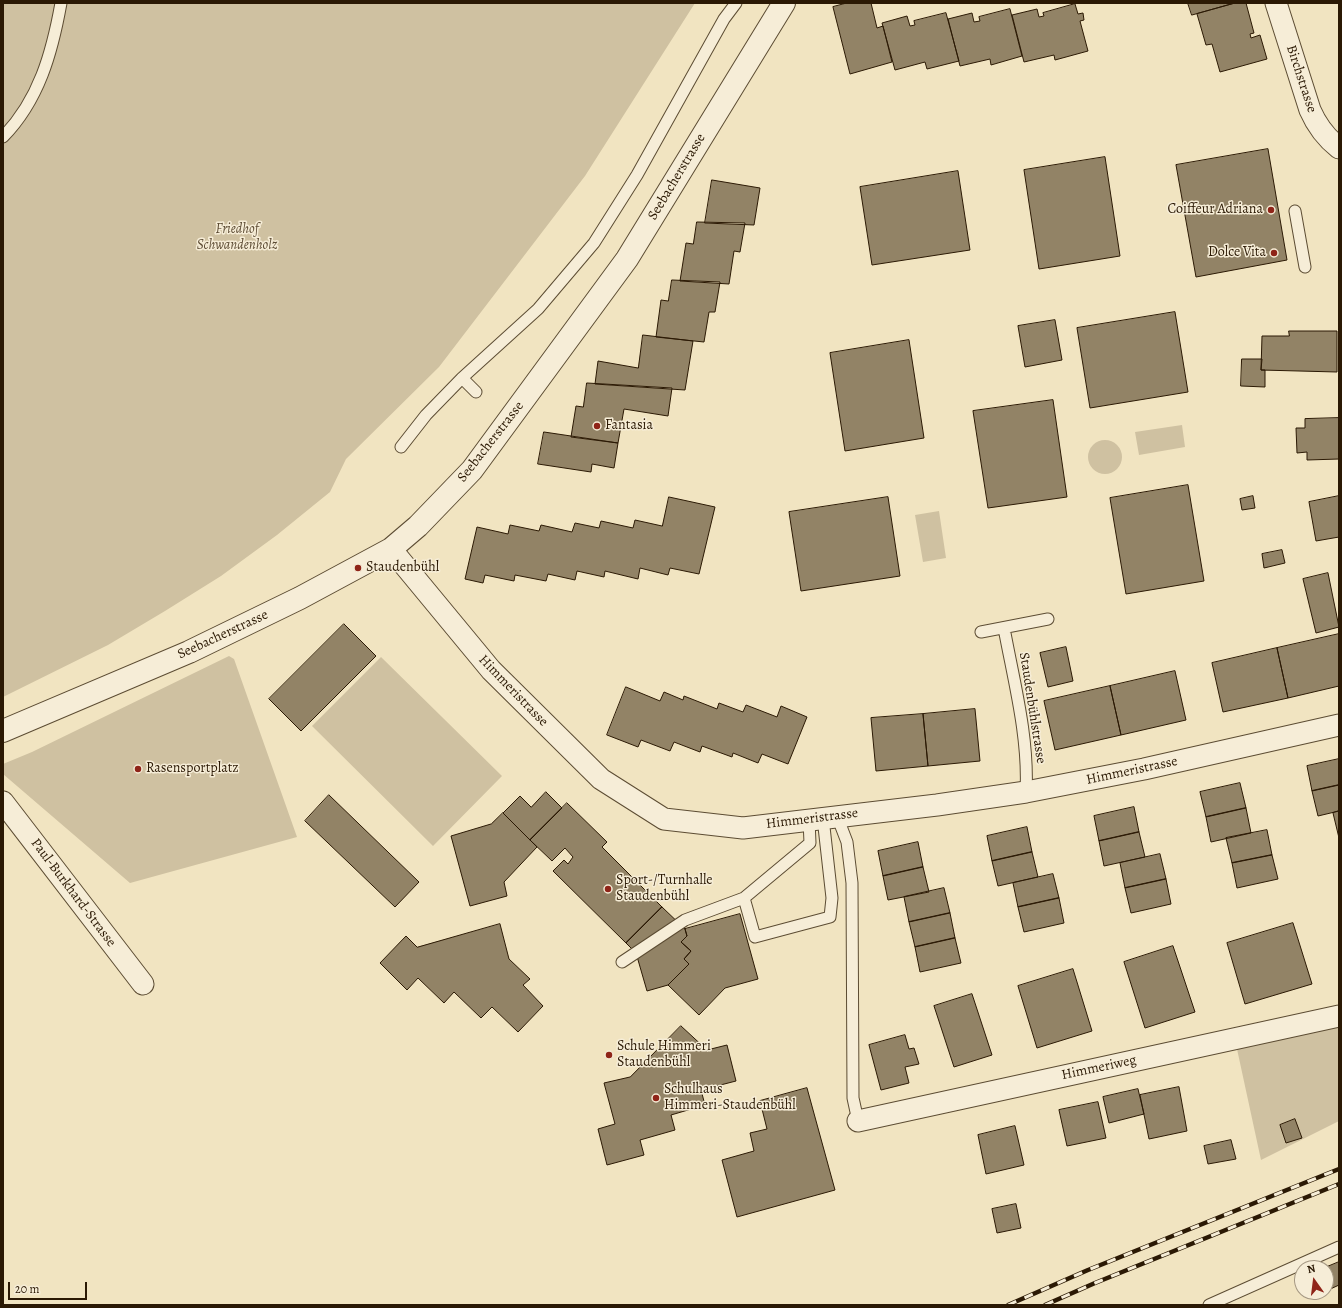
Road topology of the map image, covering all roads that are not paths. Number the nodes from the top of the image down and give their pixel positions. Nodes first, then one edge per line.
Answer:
1 (61, 3) edge
2 (736, 3) edge
3 (784, 3) edge
4 (1276, 3) edge
5 (3, 137) edge
6 (1339, 148) edge
7 (1295, 211) dead end
8 (1305, 267) dead end
9 (462, 378) junction
10 (476, 392) dead end
11 (401, 447) dead end
12 (391, 549) junction
13 (1048, 619) dead end
14 (1004, 628) junction
15 (981, 632) dead end
16 (1339, 725) edge
17 (3, 731) edge
18 (1026, 792) junction
19 (3, 802) edge
20 (823, 818) junction
21 (744, 898) junction
22 (622, 962) dead end
23 (143, 984) dead end
24 (1339, 1016) edge
25 (858, 1121) joint
26 (1339, 1247) edge
27 (1209, 1305) edge

1 - 5 lane
2 - 9 lane
3 - 12 street, Seebacherstrasse
4 - 6 street, Birchstrasse
7 - 8 lane
9 - 10 lane
9 - 11 lane
12 - 17 street, Seebacherstrasse
12 - 20 street, Himmeristrasse
13 - 14 lane
14 - 15 lane
14 - 18 lane, Staudenbühlstrasse
16 - 18 street, Himmeristrasse
18 - 20 street, Himmeristrasse
19 - 23 street, Paul-Burkhard-Strasse
20 - 21 lane
20 - 21 lane
20 - 25 lane
21 - 22 lane
24 - 25 street, Himmeriweg
26 - 27 lane

